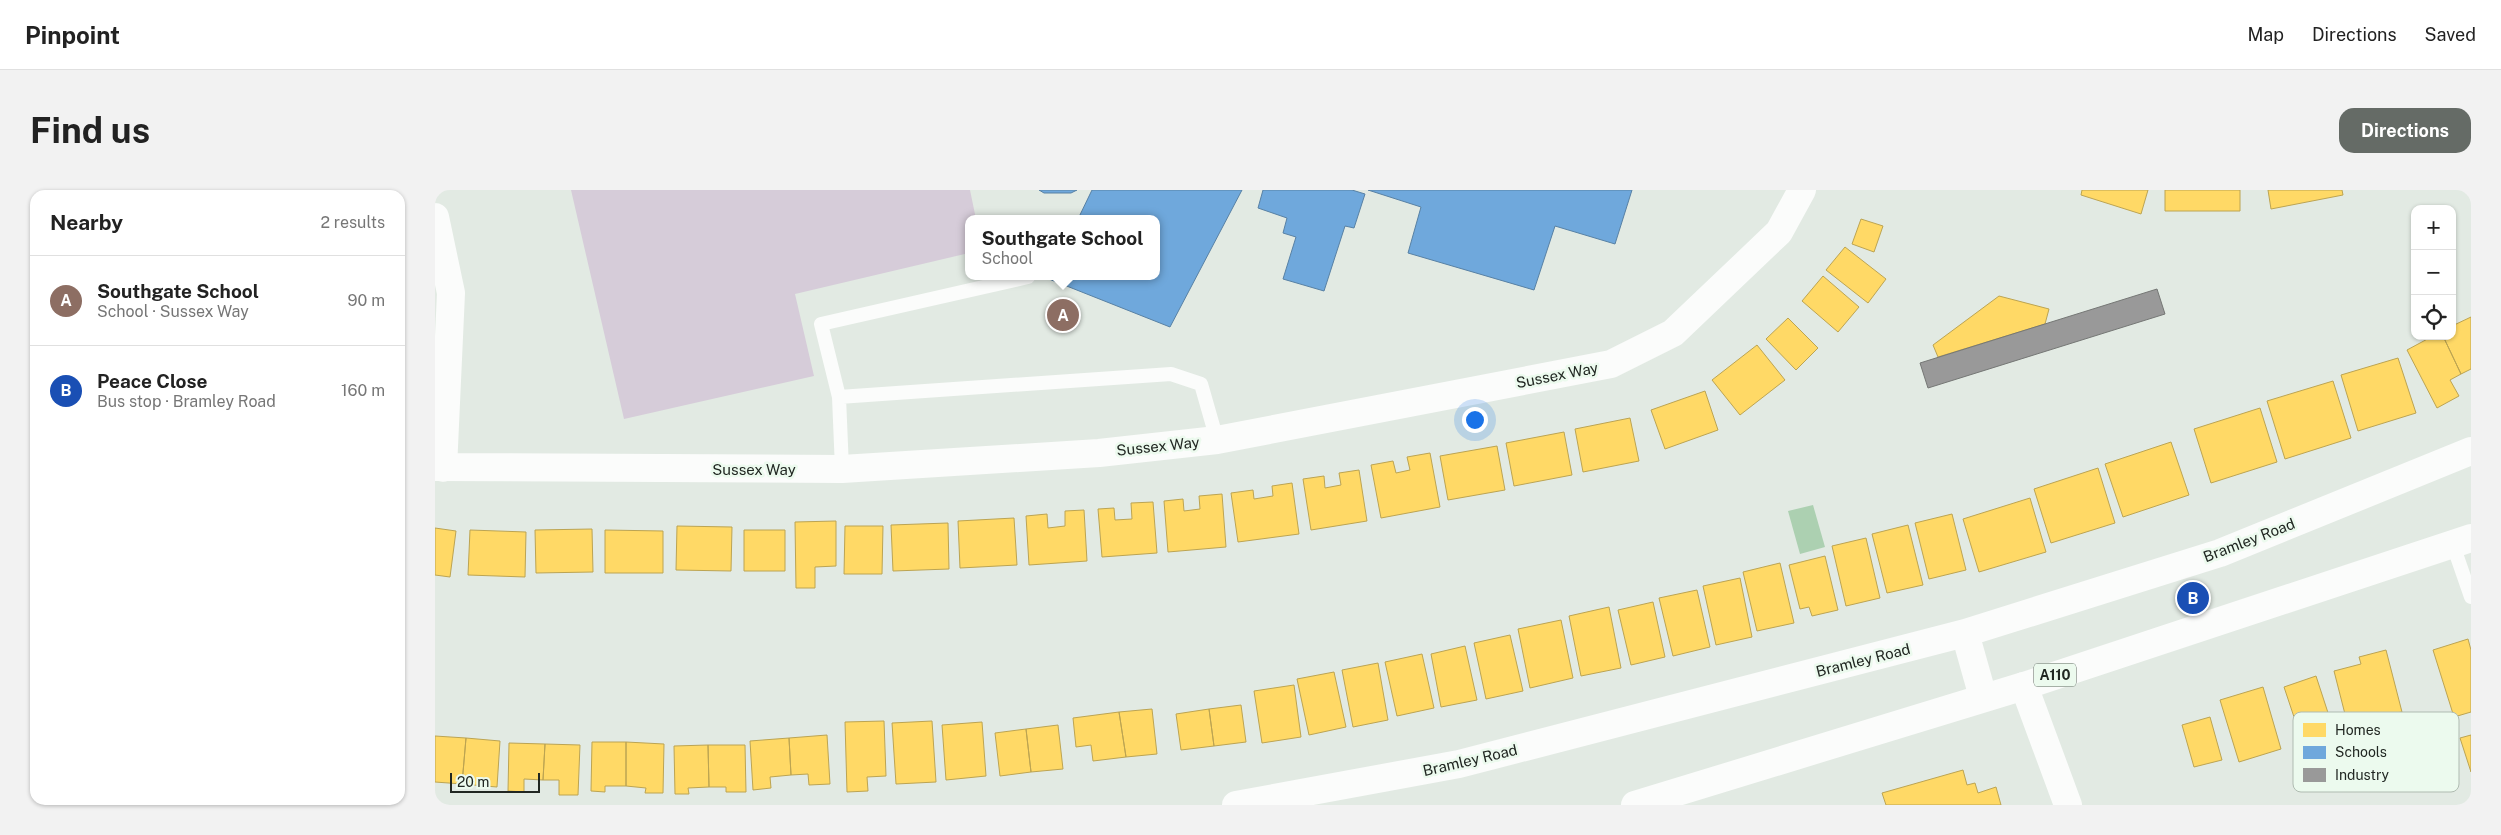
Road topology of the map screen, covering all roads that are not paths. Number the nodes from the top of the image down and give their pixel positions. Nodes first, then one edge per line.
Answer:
1 (1802, 190) edge
2 (435, 217) edge
3 (1015, 280) edge
4 (839, 397) junction
5 (1217, 440) junction
6 (2471, 451) edge
7 (439, 468) edge
8 (842, 469) junction
9 (2462, 541) edge
10 (2471, 597) edge
11 (1965, 634) junction
12 (2024, 686) junction
13 (1983, 697) junction
14 (1236, 805) edge
15 (1635, 805) edge
16 (2068, 805) edge

1 - 5 street, Sussex Way
2 - 7 street
3 - 4 lane
4 - 5 lane
4 - 8 lane
5 - 8 street, Sussex Way
6 - 11 street, Bramley Road
7 - 8 street, Sussex Way
9 - 10 lane
9 - 12 street, A110
11 - 13 street
11 - 14 street, Bramley Road
12 - 13 street, A110
12 - 16 street
13 - 15 street, A110

